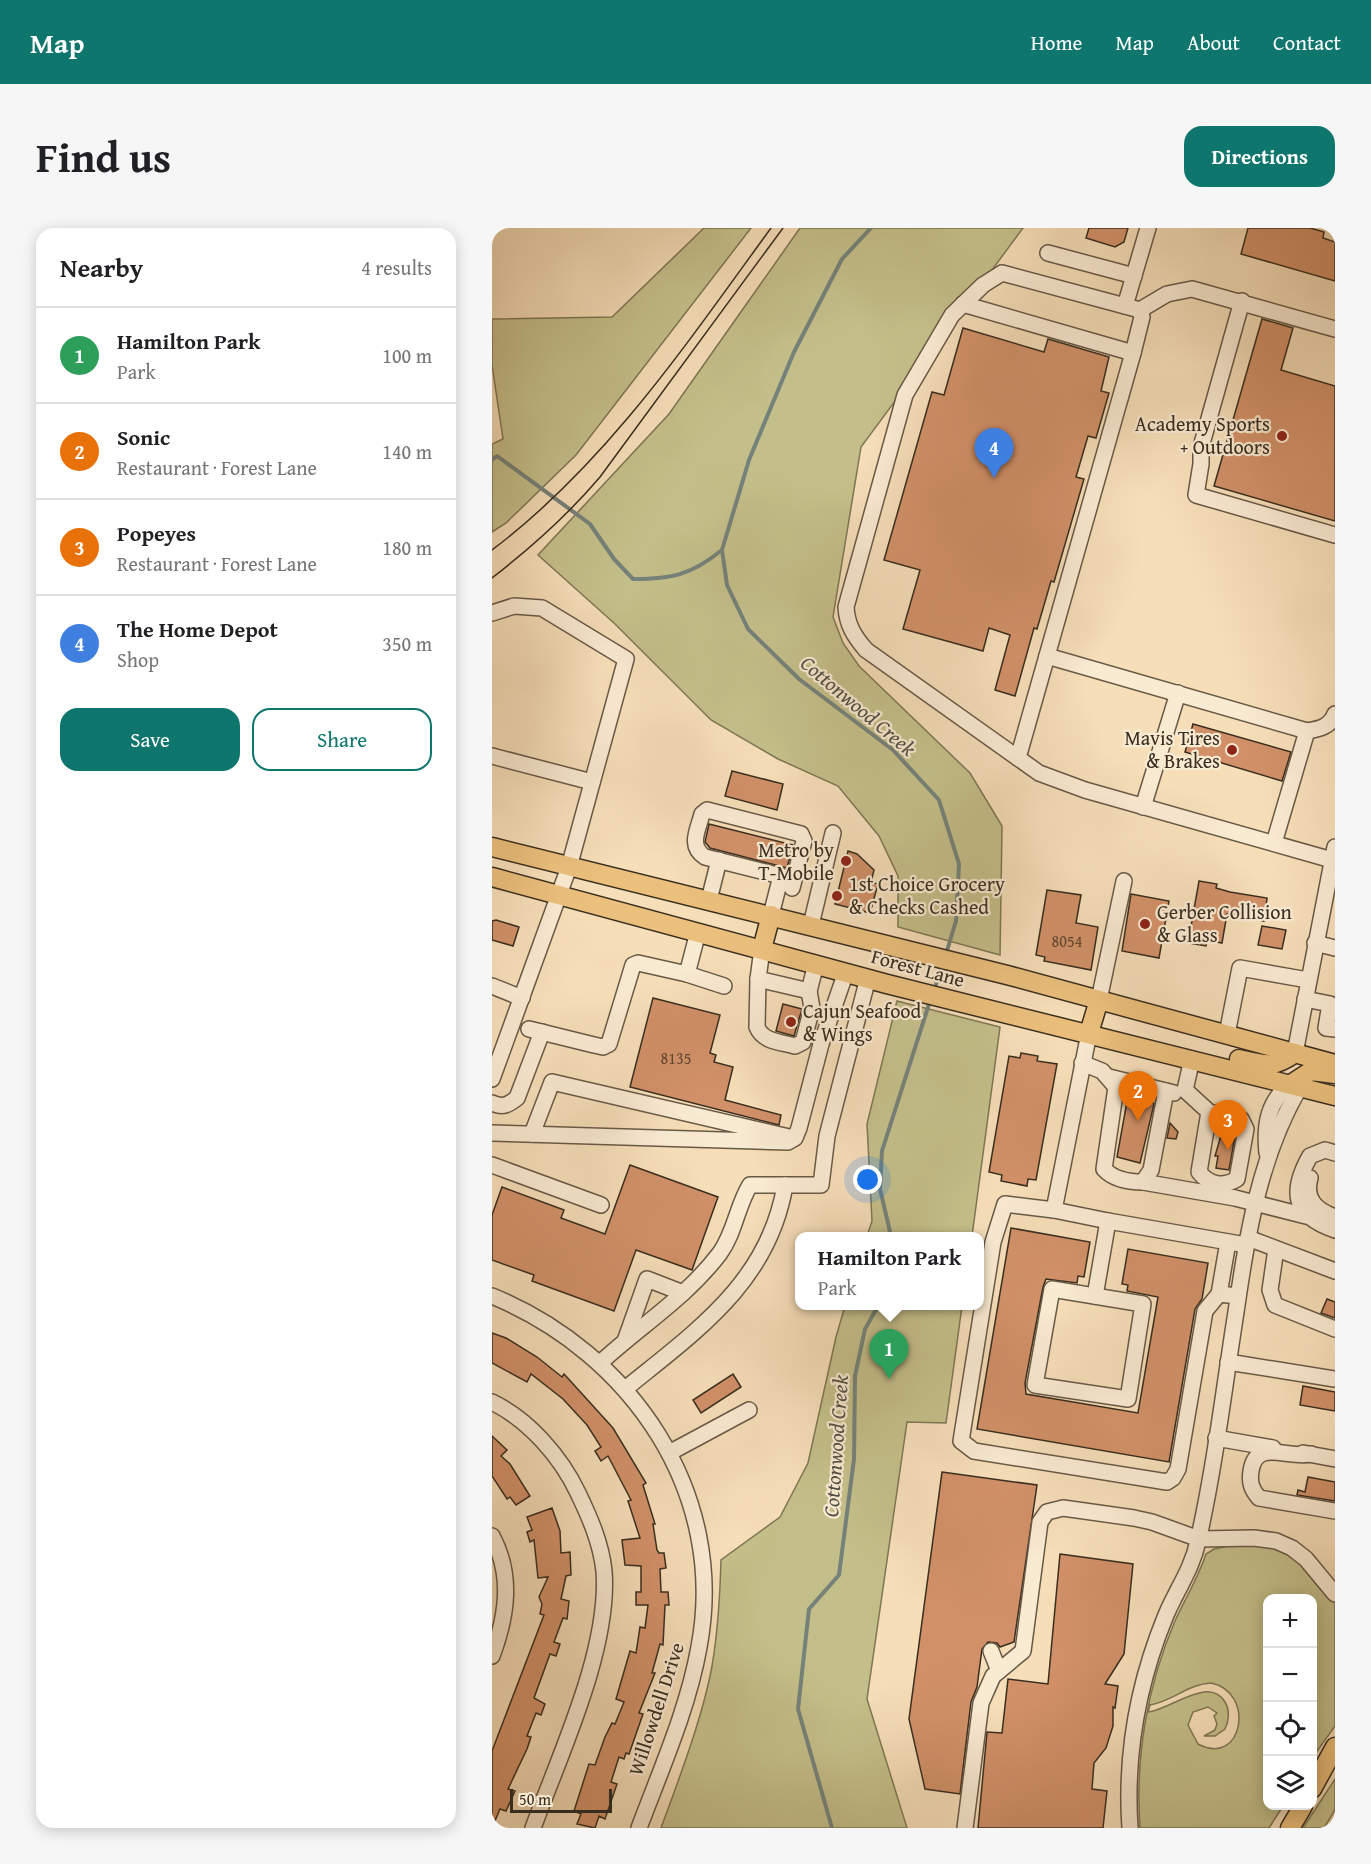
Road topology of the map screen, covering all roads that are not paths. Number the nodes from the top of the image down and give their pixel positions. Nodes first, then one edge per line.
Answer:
1 (1148, 228) edge
2 (1048, 253) dead end
3 (1134, 276) junction
4 (1242, 301) junction
5 (963, 304) junction
6 (1133, 308) junction
7 (1335, 329) edge
8 (1132, 353) junction
9 (1335, 535) edge
10 (492, 613) edge
11 (1047, 656) junction
12 (1178, 693) junction
13 (1335, 714) edge
14 (1307, 731) junction
15 (492, 756) edge
16 (1018, 758) junction
17 (592, 782) junction
18 (1143, 807) junction
19 (833, 833) dead end
20 (1274, 843) junction
21 (492, 847) edge
22 (1334, 854) edge
23 (719, 860) junction
24 (569, 867) junction
25 (492, 877) edge
26 (1124, 881) dead end
27 (785, 887) junction
28 (560, 894) junction
29 (818, 894) junction
30 (709, 900) junction
31 (771, 915) junction
32 (811, 925) junction
33 (698, 932) junction
34 (1315, 943) junction
35 (1335, 948) edge
36 (762, 949) junction
37 (816, 964) junction
38 (846, 972) junction
39 (687, 974) junction
40 (868, 978) junction
41 (758, 979) junction
42 (1308, 980) junction
43 (492, 986) edge
44 (724, 986) dead end
45 (809, 991) junction
46 (522, 998) junction
47 (1305, 999) junction
48 (1099, 1000) junction
49 (1335, 1029) edge
50 (1089, 1033) junction
51 (1227, 1034) junction
52 (1131, 1044) junction
53 (1295, 1053) junction
54 (1192, 1059) junction
55 (1082, 1063) junction
56 (1335, 1064) edge
57 (1335, 1074) edge
58 (1109, 1077) junction
59 (492, 1078) edge
60 (1296, 1085) junction
61 (1185, 1090) junction
62 (1166, 1091) junction
63 (1335, 1096) edge
64 (492, 1103) edge
65 (1209, 1112) junction
66 (492, 1133) edge
67 (532, 1134) junction
68 (795, 1138) junction
69 (1335, 1155) edge
70 (492, 1165) edge
71 (1199, 1172) junction
72 (1143, 1182) junction
73 (786, 1185) junction
74 (1195, 1192) junction
75 (1256, 1204) junction
76 (601, 1205) dead end
77 (1054, 1210) junction
78 (1306, 1216) junction
79 (1335, 1217) edge
80 (1108, 1221) junction
81 (1335, 1230) edge
82 (1228, 1242) junction
83 (1247, 1242) junction
84 (1276, 1249) junction
85 (1335, 1271) edge
86 (683, 1293) junction
87 (1219, 1294) junction
88 (492, 1296) edge
89 (1095, 1296) junction
90 (1238, 1296) junction
91 (984, 1298) edge
92 (982, 1310) edge
93 (1335, 1329) edge
94 (625, 1341) junction
95 (1228, 1362) junction
96 (600, 1363) junction
97 (1335, 1379) edge
98 (625, 1389) junction
99 (492, 1402) edge
100 (749, 1410) dead end
101 (1216, 1438) junction
102 (669, 1454) junction
103 (1311, 1454) junction
104 (1335, 1459) edge
105 (1335, 1511) edge
106 (492, 1536) edge
107 (1199, 1539) junction
108 (1333, 1588) edge
109 (991, 1651) dead end
110 (492, 1656) edge
111 (999, 1671) junction
112 (1335, 1747) edge
113 (1317, 1780) edge
114 (1301, 1810) edge
115 (533, 1828) edge
116 (639, 1828) edge
117 (965, 1828) edge
118 (1130, 1828) edge
119 (1290, 1828) edge

1 - 3 street
2 - 3 street
3 - 6 street
4 - 6 street
4 - 7 street
4 - 9 street
5 - 6 street
5 - 8 street
5 - 16 street
6 - 8 street
8 - 11 street
10 - 17 street
11 - 12 street
11 - 16 street
12 - 14 street
12 - 18 street
13 - 14 street
14 - 20 street
15 - 17 street
16 - 18 street
17 - 24 street
18 - 20 street
19 - 29 street
20 - 22 street
21 - 24 main road, Forest Lane
22 - 34 street
23 - 27 street
23 - 27 street
23 - 30 street
24 - 28 street
24 - 30 main road, Forest Lane
25 - 28 main road, Forest Lane
26 - 48 street
27 - 29 street
27 - 31 street
28 - 33 main road, Forest Lane
28 - 46 street
29 - 32 street
30 - 31 main road, Forest Lane
31 - 32 main road, Forest Lane
31 - 36 main road
32 - 48 main road, Forest Lane
33 - 36 main road, Forest Lane
33 - 39 street
34 - 35 street
34 - 42 street
36 - 37 main road, Forest Lane
36 - 41 street
37 - 38 main road, Forest Lane
37 - 45 street
38 - 40 main road, Forest Lane
38 - 68 street
39 - 44 street
39 - 64 street
40 - 50 main road, Forest Lane
40 - 73 street
41 - 45 street
41 - 45 street
42 - 47 street
42 - 51 street
43 - 46 street
46 - 59 street
47 - 49 street
47 - 53 street
48 - 50 main road
48 - 51 main road, Forest Lane
50 - 52 main road, Forest Lane
50 - 55 street
51 - 53 main road, Forest Lane
52 - 53 main road
52 - 54 main road, Forest Lane
53 - 56 main road, Forest Lane
54 - 60 main road, Forest Lane
54 - 61 street
55 - 58 street
55 - 77 street
57 - 60 main road
58 - 62 street
58 - 72 street
60 - 63 main road, Forest Lane
60 - 75 street
61 - 62 street
61 - 65 street
62 - 72 street
65 - 71 street
65 - 71 street
66 - 67 street
67 - 68 street
67 - 68 street
69 - 78 street
69 - 79 street
70 - 76 street
71 - 74 street
72 - 74 street
73 - 86 street
73 - 98 street
74 - 75 street
75 - 78 street
75 - 83 street
77 - 80 street
77 - 91 street
78 - 81 street
80 - 82 street
80 - 89 street
82 - 83 street
82 - 87 street
83 - 84 street
83 - 90 street
84 - 85 street
84 - 93 street
86 - 94 street
86 - 94 street
87 - 90 street
87 - 92 street
88 - 96 street, Willowdell Drive
89 - 89 street
90 - 95 street
94 - 96 street
95 - 97 street
95 - 101 street
96 - 98 street, Willowdell Drive
98 - 102 street, Willowdell Drive
99 - 115 street
100 - 102 street
101 - 103 street
101 - 107 street
102 - 116 street, Willowdell Drive
103 - 104 street
103 - 105 street
106 - 110 street
107 - 108 street
107 - 111 street
107 - 118 street
109 - 111 street
111 - 117 street
112 - 113 main road
114 - 119 main road

